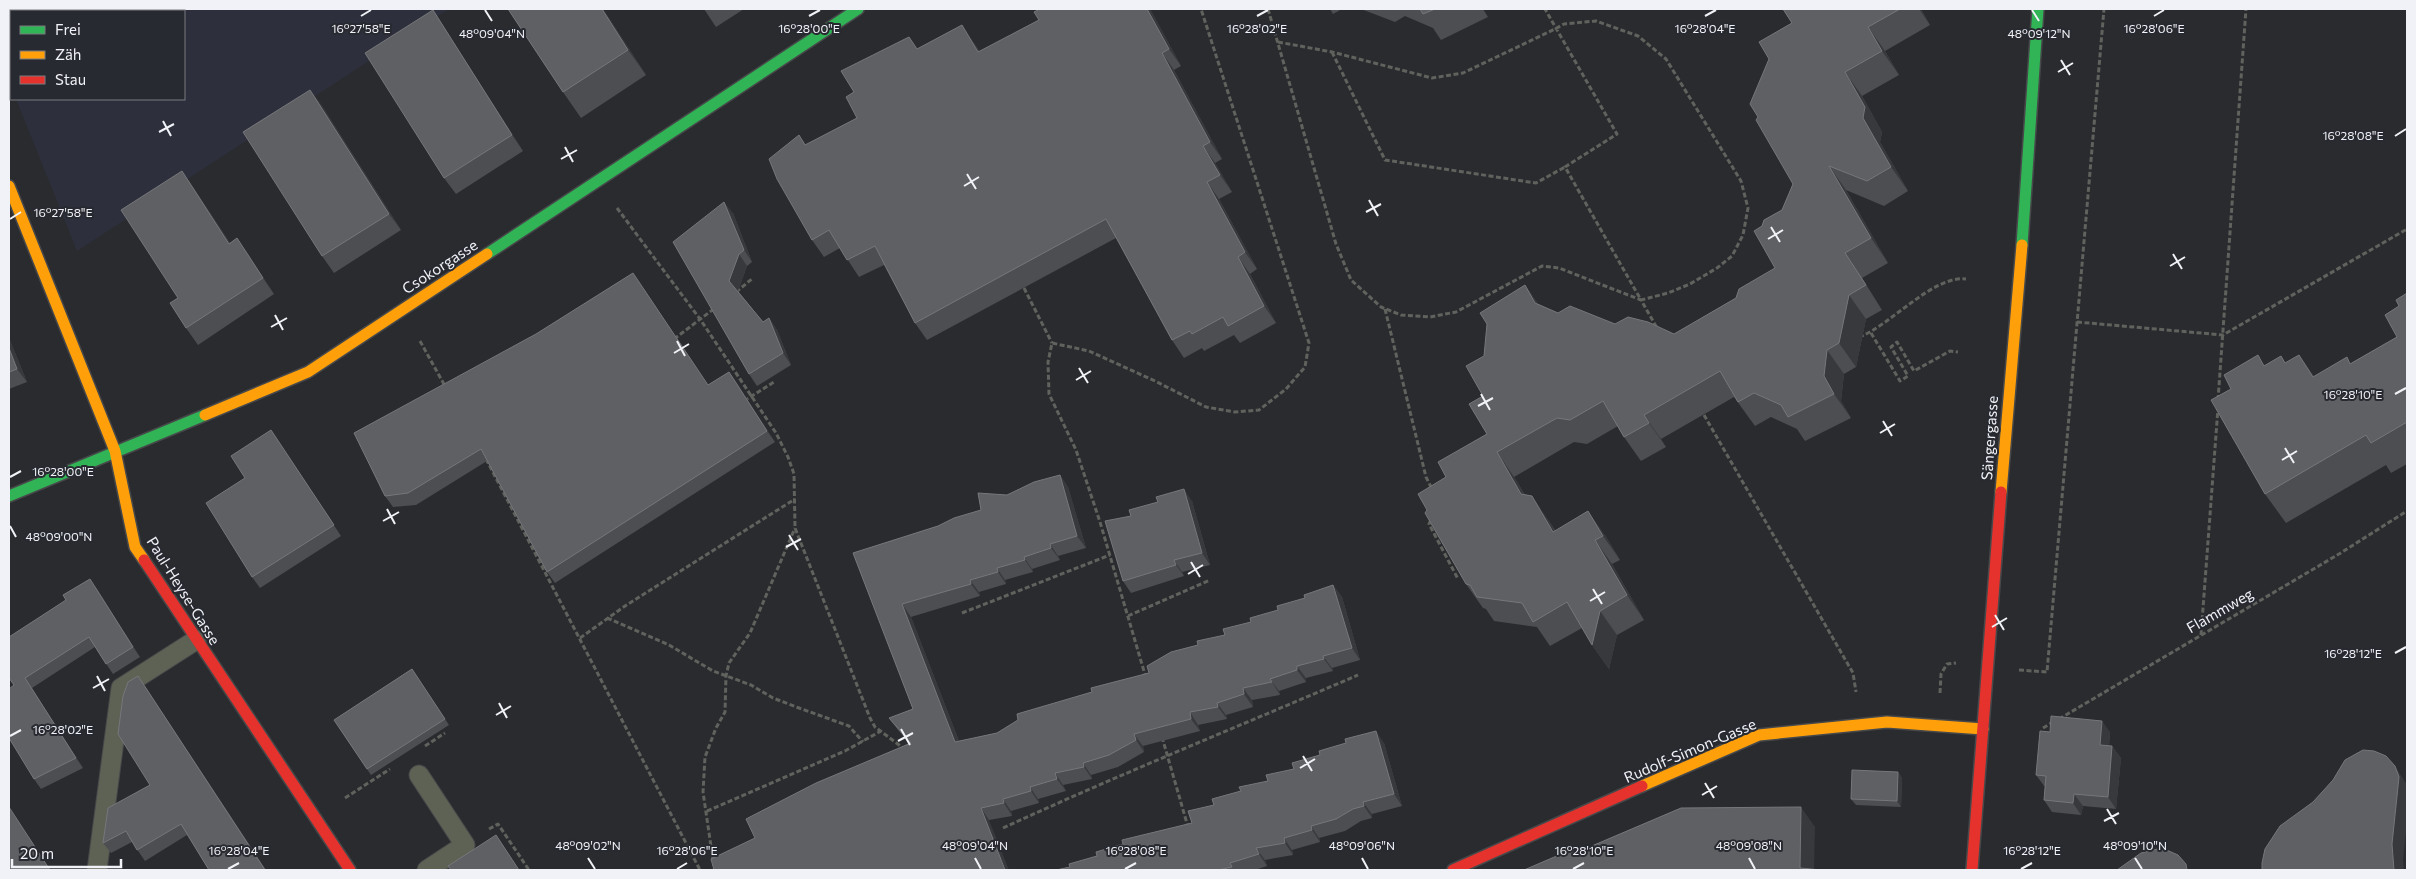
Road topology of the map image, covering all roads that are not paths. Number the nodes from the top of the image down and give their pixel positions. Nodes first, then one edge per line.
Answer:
1 (858, 9) edge
2 (2038, 9) edge
3 (9, 186) edge
4 (115, 451) junction
5 (9, 496) edge
6 (196, 640) junction
7 (1983, 729) junction
8 (419, 775) dead end
9 (97, 870) edge
10 (350, 870) edge
11 (427, 870) edge
12 (1453, 870) edge
13 (1972, 870) edge

1 - 4 street, Csokorgasse
2 - 7 street, Sängergasse
3 - 4 street, Paul-Heyse-Gasse
4 - 5 street, Csokorgasse
4 - 6 street, Paul-Heyse-Gasse
6 - 9 lane
6 - 10 street, Paul-Heyse-Gasse
7 - 12 street, Rudolf-Simon-Gasse
7 - 13 street, Sängergasse
8 - 11 lane

